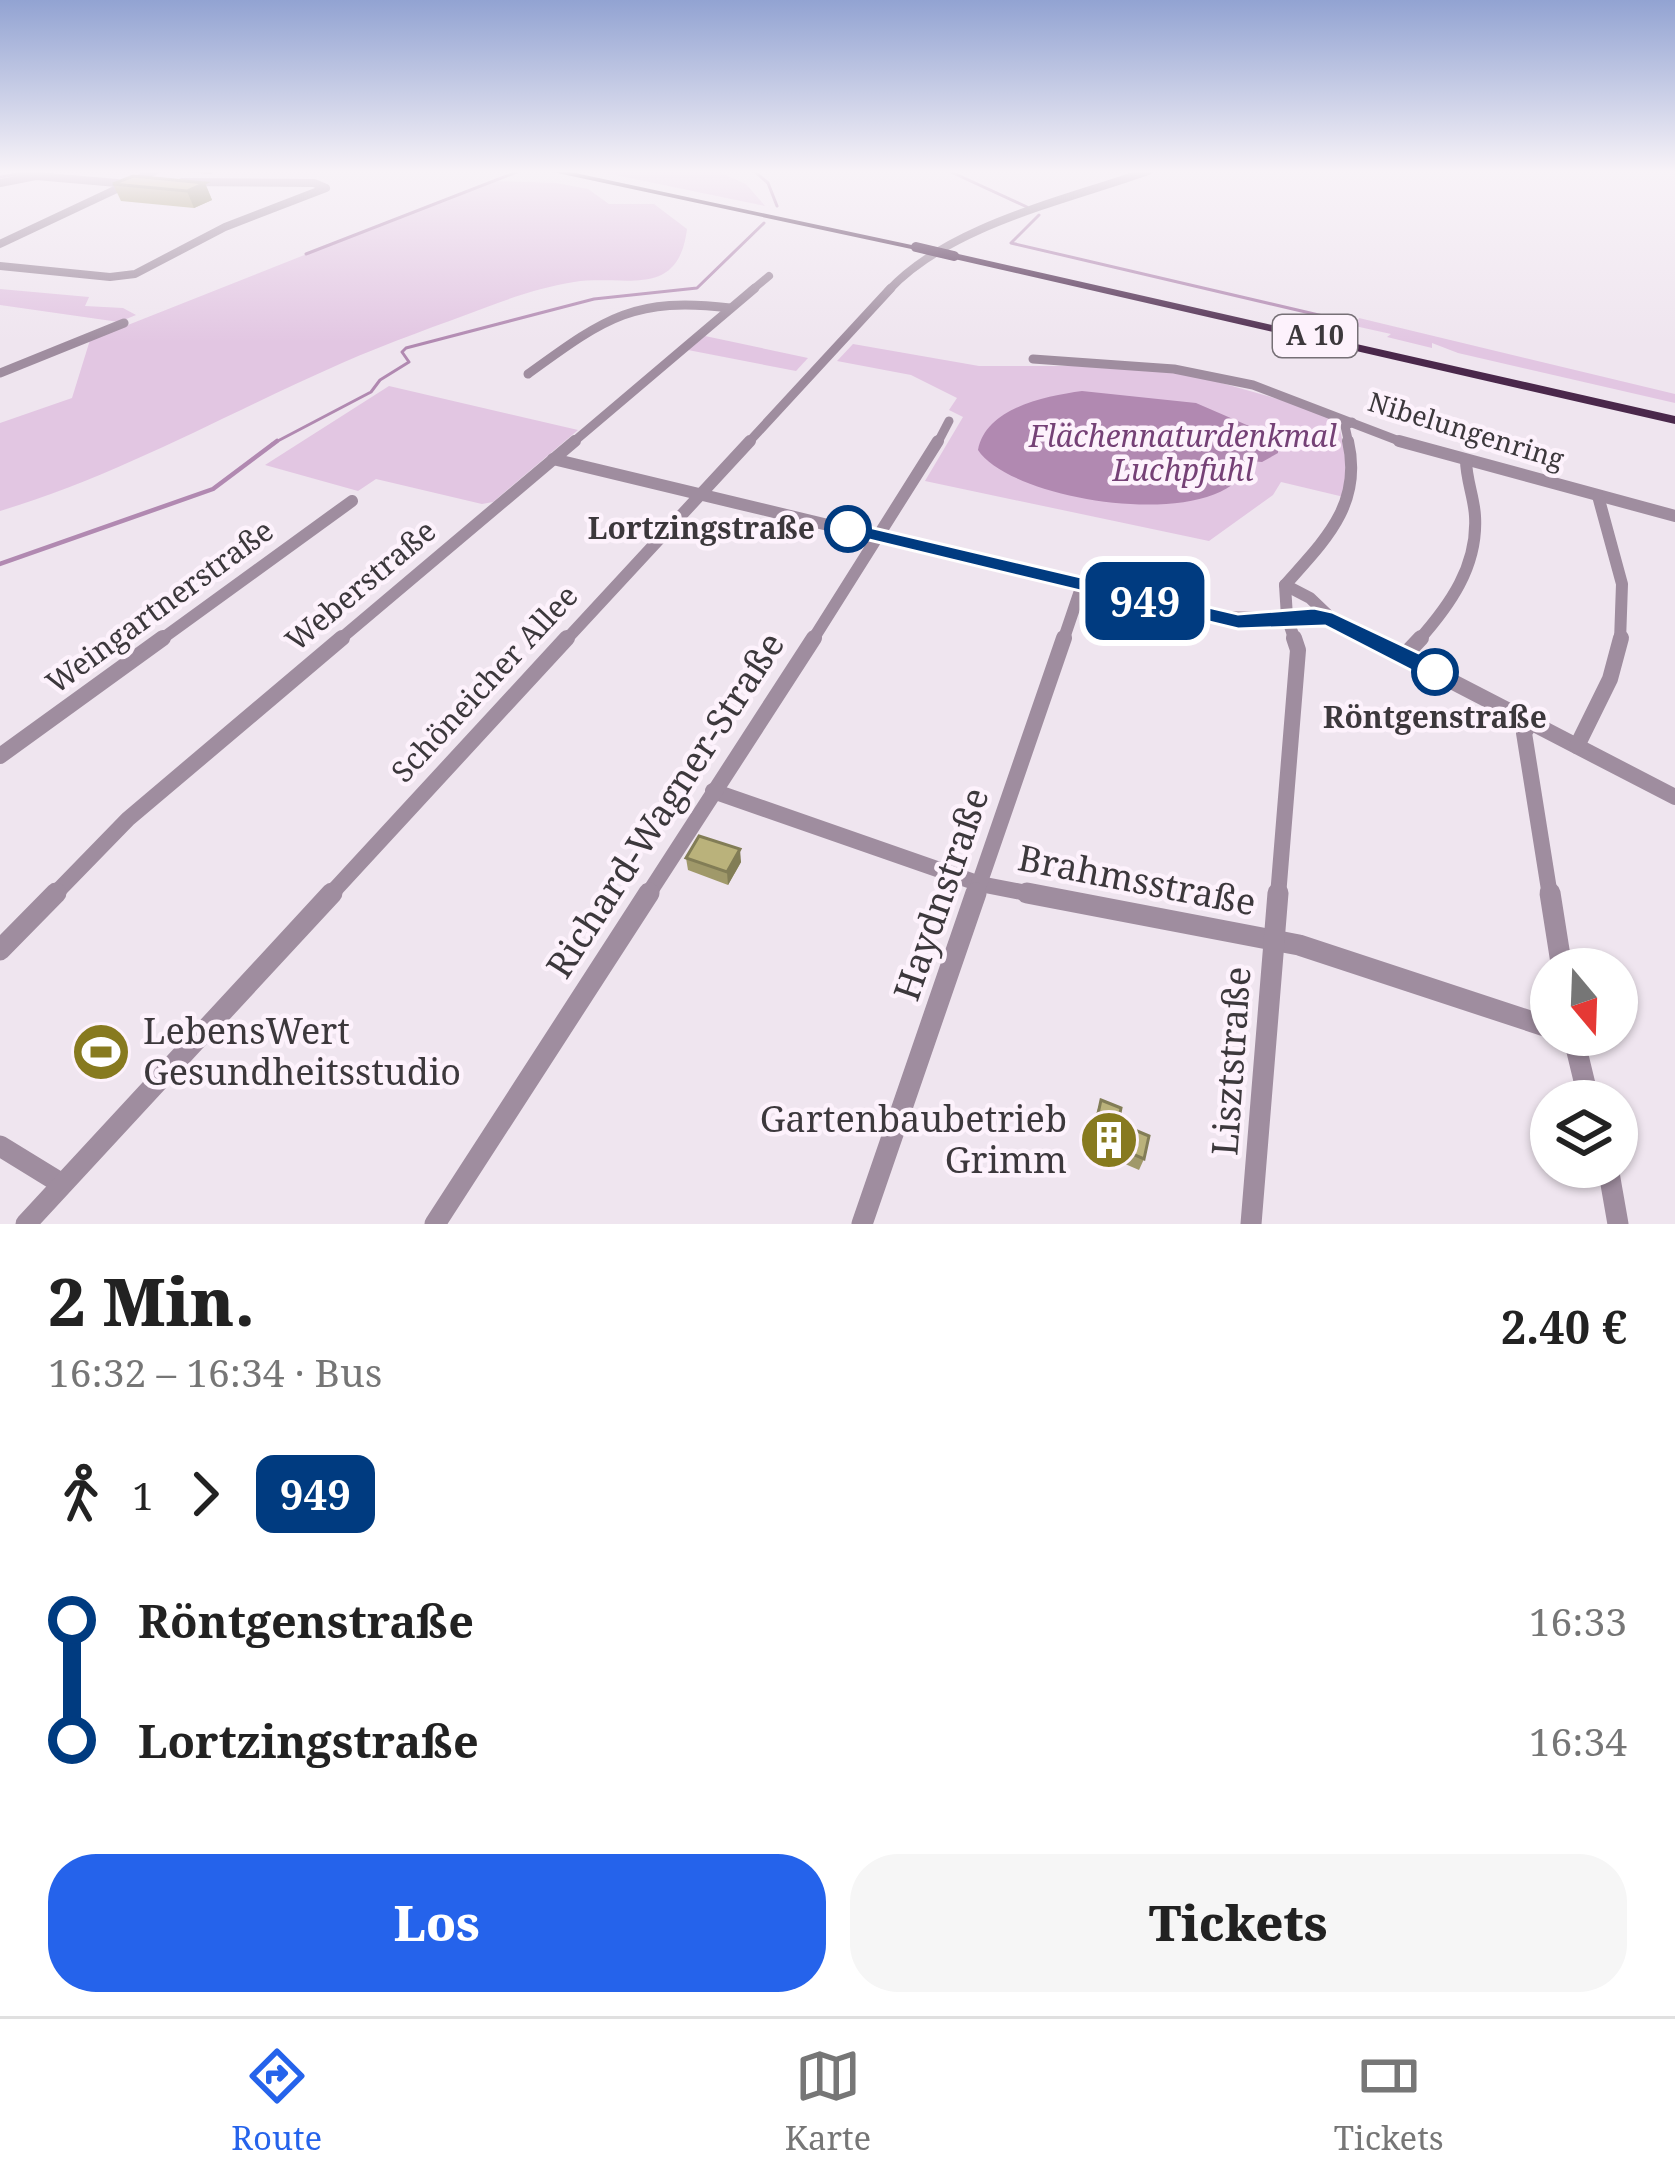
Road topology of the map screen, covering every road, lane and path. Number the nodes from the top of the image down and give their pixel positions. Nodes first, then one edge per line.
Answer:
1 (33, 228) edge
2 (223, 228) edge
3 (836, 228) edge
4 (842, 228) edge
5 (989, 228) edge
6 (0, 244) edge
7 (920, 245) junction
8 (0, 266) edge
9 (769, 275) dead end
10 (730, 308) junction
11 (124, 323) dead end
12 (1033, 359) dead end
13 (0, 373) edge
14 (528, 374) dead end
15 (1675, 415) edge
16 (949, 421) dead end
17 (1352, 422) junction
18 (553, 459) junction
19 (1466, 460) junction
20 (702, 495) junction
21 (1598, 496) junction
22 (352, 501) dead end
23 (1675, 517) edge
24 (878, 536) junction
25 (1082, 585) junction
26 (1285, 585) junction
27 (1287, 617) junction
28 (1332, 620) junction
29 (1404, 656) junction
30 (1531, 722) junction
31 (1577, 746) junction
32 (0, 756) edge
33 (713, 791) junction
34 (1675, 797) edge
35 (980, 884) junction
36 (1273, 939) junction
37 (1559, 948) edge
38 (0, 950) edge
39 (1530, 1021) edge
40 (0, 1146) edge
41 (62, 1184) junction
42 (1612, 1188) edge
43 (26, 1224) edge
44 (435, 1224) edge
45 (862, 1224) edge
46 (1251, 1224) edge
47 (1618, 1224) edge

1 - 6 street
2 - 8 street
3 - 7 highway, A 10
4 - 7 highway, A 10
5 - 20 street, Schöneicher Allee
7 - 15 highway, A 10, bridge
9 - 10 street, Weberstraße
10 - 14 street
10 - 18 street, Weberstraße
11 - 13 street
12 - 17 street, Nibelungenring
16 - 24 street, Richard-Wagner-Straße
17 - 19 street, Nibelungenring
17 - 26 street
18 - 20 street
18 - 38 street, Weberstraße
19 - 21 street, Nibelungenring
19 - 29 street
20 - 24 street
20 - 41 street, Schöneicher Allee
21 - 23 street, Nibelungenring
21 - 31 street
22 - 32 street, Weingartnerstraße
24 - 25 street
24 - 33 street, Richard-Wagner-Straße
25 - 27 street
25 - 35 street, Haydnstraße
26 - 27 street, Lisztstraße
26 - 28 street
27 - 28 street
27 - 36 street, Lisztstraße
28 - 29 street
29 - 30 street
30 - 31 street
30 - 37 street
31 - 34 street
33 - 35 street, Brahmsstraße
33 - 44 street, Richard-Wagner-Straße
35 - 36 street, Brahmsstraße
35 - 45 street, Haydnstraße
36 - 39 street, Brahmsstraße
36 - 46 street, Lisztstraße
40 - 41 street
41 - 43 street, Schöneicher Allee
42 - 47 street

